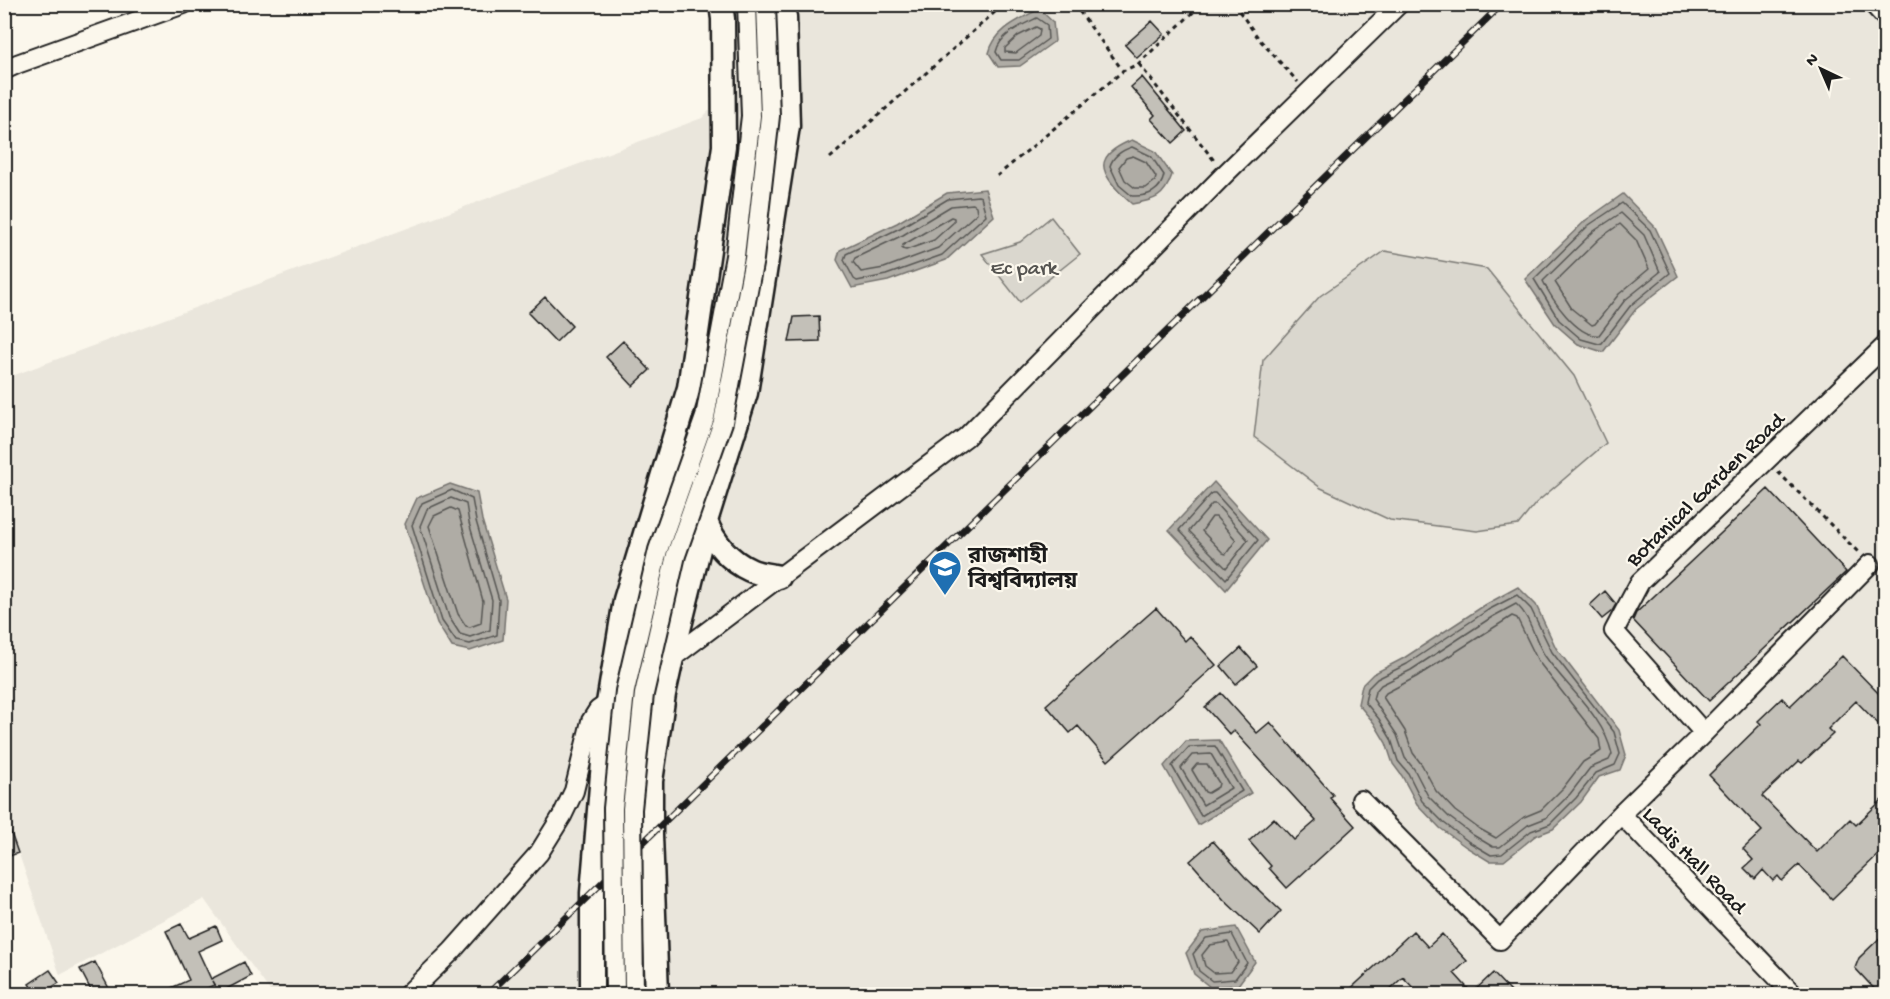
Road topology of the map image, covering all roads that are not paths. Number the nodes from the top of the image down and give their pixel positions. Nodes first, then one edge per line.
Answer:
1 (184, 4) edge
2 (721, 4) edge
3 (747, 4) edge
4 (766, 4) edge
5 (782, 4) edge
6 (1399, 4) edge
7 (1873, 4) edge
8 (1886, 18) edge
9 (4, 70) edge
10 (1886, 345) edge
11 (706, 521) junction
12 (1870, 564) road end
13 (779, 577) junction
14 (672, 658) junction
15 (608, 703) junction
16 (1704, 733) junction
17 (1362, 800) dead end
18 (1621, 814) junction
19 (408, 994) edge
20 (592, 994) edge
21 (615, 994) edge
22 (634, 994) edge
23 (657, 994) edge
24 (1792, 994) edge

1 - 9 street
2 - 15 main road
3 - 21 street, bridge
4 - 22 street, bridge
5 - 11 main road
6 - 13 street
7 - 8 street
10 - 16 street, Botanical Garden Road
11 - 13 main road
11 - 14 main road
12 - 16 street, Ladis Hall Road
13 - 14 street
14 - 15 street
14 - 23 main road
15 - 19 street
15 - 20 main road
16 - 18 street, Ladis Hall Road
17 - 18 street
18 - 24 street, Ladis Hall Road

